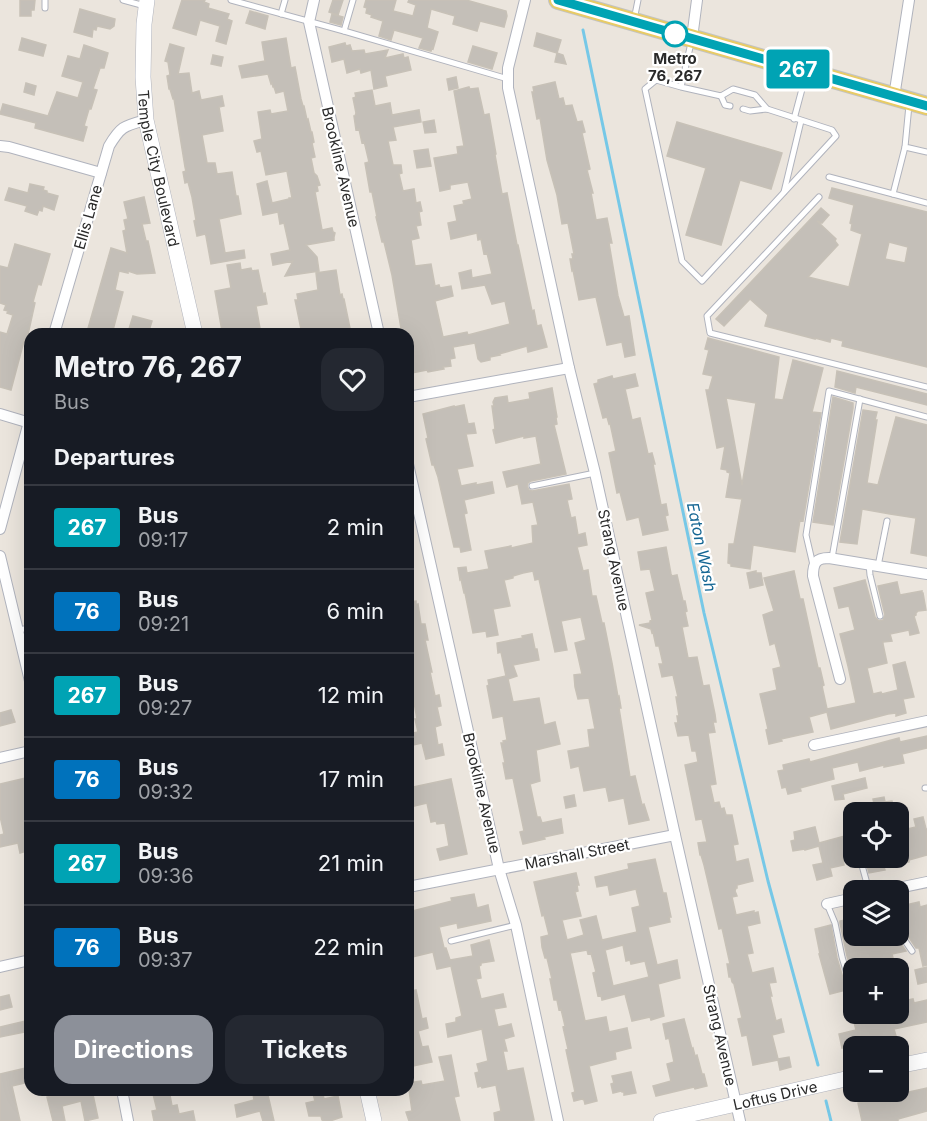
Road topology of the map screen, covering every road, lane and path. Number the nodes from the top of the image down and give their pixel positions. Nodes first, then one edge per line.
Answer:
1 (45, 0) edge
2 (123, 0) edge
3 (231, 0) edge
4 (285, 0) edge
5 (314, 0) edge
6 (353, 0) edge
7 (525, 0) edge
8 (638, 0) edge
9 (697, 0) edge
10 (909, 0) edge
11 (561, 1) edge
12 (147, 3) edge
13 (45, 8) dead end
14 (281, 14) junction
15 (309, 22) junction
16 (634, 22) junction
17 (344, 31) junction
18 (692, 39) junction
19 (806, 72) junction
20 (508, 79) junction
21 (681, 87) junction
22 (721, 96) junction
23 (910, 102) edge
24 (730, 106) dead end
25 (743, 109) dead end
26 (767, 109) junction
27 (146, 120) junction
28 (798, 120) junction
29 (0, 146) edge
30 (906, 147) junction
31 (927, 152) edge
32 (101, 173) junction
33 (829, 177) dead end
34 (784, 194) junction
35 (893, 194) junction
36 (819, 197) dead end
37 (927, 203) edge
38 (56, 328) edge
39 (194, 328) edge
40 (378, 328) edge
41 (569, 368) junction
42 (927, 387) edge
43 (414, 396) edge
44 (860, 399) junction
45 (0, 414) edge
46 (927, 417) edge
47 (24, 420) edge
48 (24, 443) edge
49 (595, 473) junction
50 (532, 486) dead end
51 (414, 490) edge
52 (887, 521) dead end
53 (0, 529) edge
54 (0, 556) edge
55 (832, 558) junction
56 (874, 565) junction
57 (813, 567) junction
58 (927, 573) edge
59 (880, 616) dead end
60 (24, 629) edge
61 (840, 679) dead end
62 (927, 721) edge
63 (814, 745) dead end
64 (24, 752) edge
65 (0, 758) edge
66 (675, 836) junction
67 (500, 869) junction
68 (927, 882) edge
69 (414, 885) edge
70 (909, 886) edge
71 (843, 900) edge
72 (827, 904) joint
73 (516, 925) junction
74 (451, 941) dead end
75 (909, 946) edge
76 (912, 951) dead end
77 (844, 958) edge
78 (24, 961) edge
79 (0, 967) edge
80 (927, 1060) edge
81 (909, 1064) edge
82 (843, 1079) edge
83 (123, 1096) edge
84 (368, 1096) edge
85 (736, 1104) junction
86 (128, 1121) edge
87 (372, 1121) edge
88 (558, 1121) edge
89 (661, 1121) edge
90 (740, 1121) edge

1 - 13 lane
2 - 12 lane
3 - 14 lane
4 - 14 lane
5 - 15 street, Brookline Avenue
6 - 17 lane
7 - 20 street, Strang Avenue
8 - 16 lane
9 - 18 street
10 - 23 street
11 - 16 main road
12 - 27 main road, Temple City Boulevard
14 - 15 lane
15 - 17 lane
15 - 40 street, Brookline Avenue
16 - 18 main road
17 - 20 lane
18 - 19 main road
18 - 21 lane
19 - 23 main road
19 - 28 lane
20 - 41 street, Strang Avenue
21 - 22 lane
21 - 34 lane
22 - 24 lane
22 - 26 lane
23 - 30 lane
25 - 26 lane
26 - 28 lane
27 - 32 street, Ellis Lane
27 - 39 main road, Temple City Boulevard
28 - 34 lane
28 - 34 lane
29 - 32 street
30 - 31 lane
30 - 35 lane
32 - 38 street, Ellis Lane
33 - 35 lane
35 - 37 lane
36 - 42 lane
41 - 43 street
41 - 49 street, Strang Avenue
44 - 46 lane
44 - 55 lane
44 - 57 lane
45 - 47 street
48 - 53 street
49 - 50 lane
49 - 66 street, Strang Avenue
51 - 67 street, Brookline Avenue
52 - 56 lane
54 - 60 street
55 - 56 street
55 - 57 street
56 - 58 street
56 - 59 lane
57 - 61 street
62 - 63 street
64 - 65 street
66 - 67 street, Marshall Street
66 - 85 street, Strang Avenue
67 - 69 street, Marshall Street
67 - 73 street, Brookline Avenue
68 - 70 street
71 - 72 street
72 - 77 lane
73 - 74 lane
73 - 88 street, Brookline Avenue
75 - 76 lane
78 - 79 street
80 - 81 main road
82 - 85 main road, Loftus Drive
83 - 86 street
84 - 87 main road
85 - 89 main road, Loftus Drive
85 - 90 street, Strang Avenue

